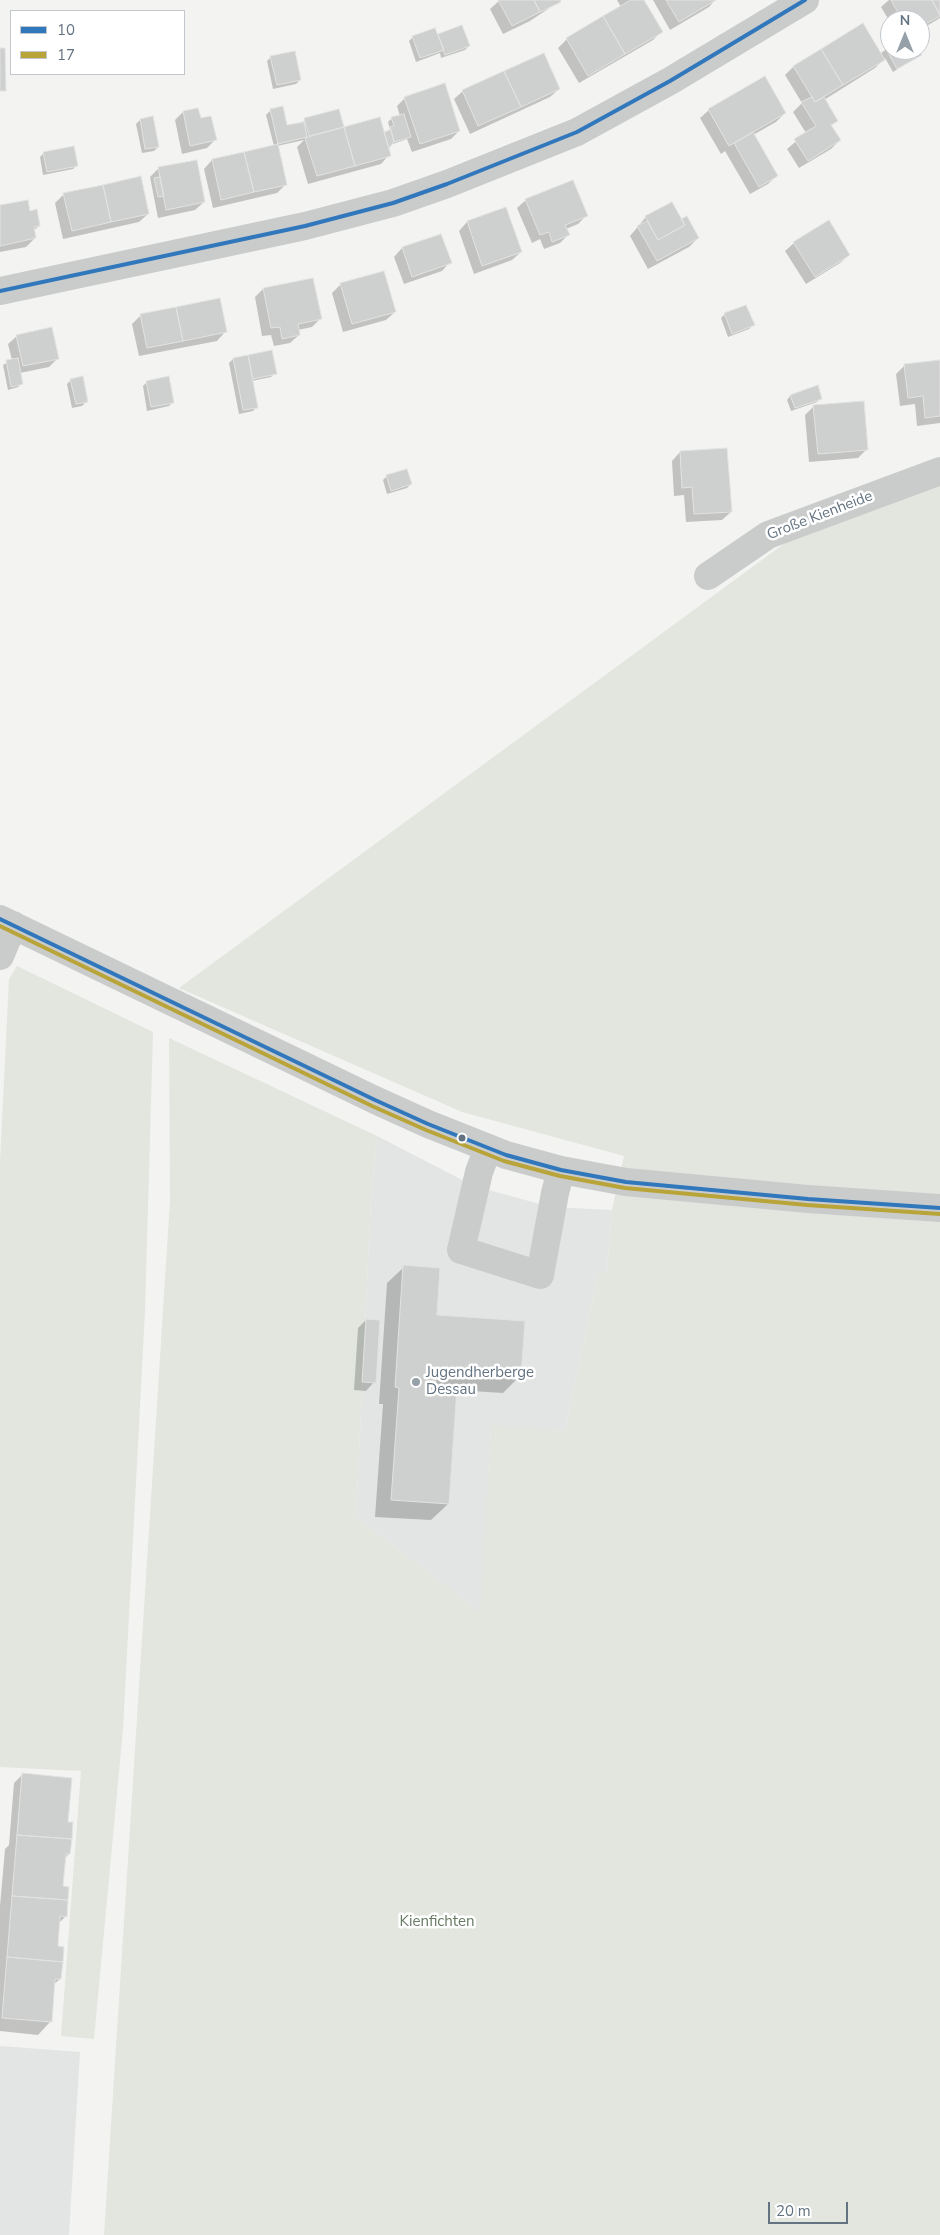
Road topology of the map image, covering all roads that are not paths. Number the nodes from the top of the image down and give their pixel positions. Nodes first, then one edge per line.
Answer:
1 (805, 0) edge
2 (775, 8) edge
3 (0, 291) edge
4 (940, 471) edge
5 (708, 576) dead end
6 (6, 922) edge
7 (0, 956) edge
8 (488, 1148) junction
9 (561, 1170) junction
10 (940, 1208) edge

1 - 2 street
2 - 3 street
4 - 5 street, Große Kienheide
6 - 7 street
6 - 8 street
8 - 9 street
8 - 9 street
9 - 10 street

